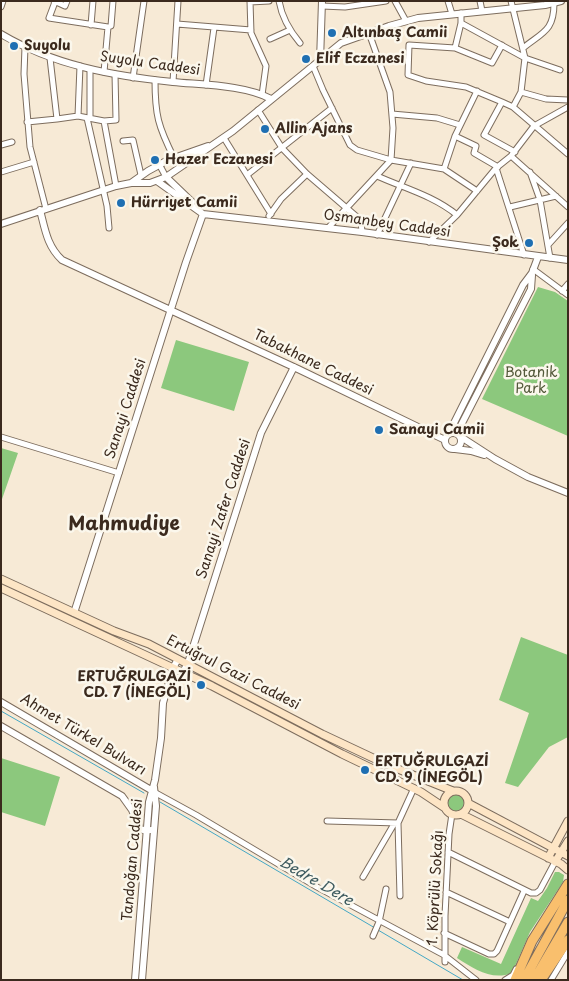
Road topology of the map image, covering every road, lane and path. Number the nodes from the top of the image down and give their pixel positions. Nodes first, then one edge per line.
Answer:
1 (3, 1) edge
2 (93, 1) edge
3 (114, 1) edge
4 (144, 1) edge
5 (178, 1) edge
6 (269, 1) edge
7 (279, 1) edge
8 (386, 1) edge
9 (394, 1) edge
10 (448, 1) edge
11 (480, 1) edge
12 (55, 2) edge
13 (250, 2) edge
14 (557, 2) edge
15 (66, 3) edge
16 (322, 4) edge
17 (512, 5) edge
18 (1, 7) edge
19 (482, 11) junction
20 (461, 13) junction
21 (452, 14) junction
22 (406, 21) junction
23 (461, 23) junction
24 (177, 24) junction
25 (91, 25) junction
26 (108, 27) junction
27 (214, 28) junction
28 (251, 30) junction
29 (290, 30) junction
30 (369, 33) junction
31 (2, 35) edge
32 (270, 39) dead end
33 (300, 42) dead end
34 (502, 45) junction
35 (25, 47) junction
36 (455, 48) junction
37 (523, 48) junction
38 (50, 58) junction
39 (525, 58) junction
40 (320, 61) junction
41 (80, 66) junction
42 (313, 66) junction
43 (90, 69) junction
44 (560, 70) dead end
45 (104, 72) junction
46 (115, 74) junction
47 (133, 78) junction
48 (154, 80) junction
49 (173, 82) junction
50 (206, 85) junction
51 (477, 91) junction
52 (520, 92) junction
53 (262, 95) junction
54 (271, 99) junction
55 (568, 100) edge
56 (502, 102) junction
57 (513, 107) junction
58 (568, 107) edge
59 (332, 108) junction
60 (258, 110) junction
61 (392, 114) junction
62 (78, 116) junction
63 (88, 118) junction
64 (57, 119) junction
65 (104, 120) junction
66 (28, 122) junction
67 (460, 125) junction
68 (534, 126) junction
69 (455, 136) junction
70 (224, 138) junction
71 (123, 141) dead end
72 (12, 142) dead end
73 (1, 144) edge
74 (216, 144) junction
75 (282, 148) junction
76 (513, 154) junction
77 (568, 154) edge
78 (174, 158) junction
79 (391, 160) junction
80 (34, 162) junction
81 (411, 163) junction
82 (159, 164) junction
83 (497, 168) junction
84 (444, 169) junction
85 (148, 171) junction
86 (1, 172) edge
87 (530, 172) junction
88 (307, 174) junction
89 (142, 175) junction
90 (247, 176) junction
91 (377, 176) junction
92 (166, 177) junction
93 (157, 181) junction
94 (131, 183) junction
95 (116, 186) junction
96 (400, 187) junction
97 (103, 190) junction
98 (477, 191) junction
99 (556, 196) junction
100 (540, 200) junction
101 (568, 207) edge
102 (347, 208) junction
103 (510, 208) junction
104 (43, 210) junction
105 (203, 214) junction
106 (270, 214) junction
107 (457, 215) junction
108 (266, 221) junction
109 (2, 222) edge
110 (568, 223) edge
111 (109, 228) dead end
112 (328, 228) junction
113 (362, 232) junction
114 (377, 234) junction
115 (429, 242) junction
116 (548, 245) junction
117 (524, 255) junction
118 (538, 257) junction
119 (550, 258) junction
120 (568, 260) edge
121 (532, 271) junction
122 (568, 284) edge
123 (562, 291) junction
124 (568, 295) edge
125 (171, 310) junction
126 (495, 349) junction
127 (294, 367) junction
128 (449, 433) junction
129 (459, 435) junction
130 (1, 437) edge
131 (444, 440) junction
132 (453, 449) junction
133 (495, 459) junction
134 (120, 473) junction
135 (568, 494) edge
136 (1, 579) edge
137 (1, 588) edge
138 (74, 613) junction
139 (71, 621) junction
140 (178, 658) junction
141 (188, 663) junction
142 (173, 668) junction
143 (183, 672) junction
144 (1, 702) edge
145 (1, 726) edge
146 (414, 788) junction
147 (153, 790) junction
148 (453, 791) junction
149 (468, 803) junction
150 (445, 808) junction
151 (452, 814) junction
152 (460, 814) junction
153 (327, 821) dead end
154 (568, 821) edge
155 (396, 824) junction
156 (150, 830) junction
157 (568, 841) edge
158 (555, 848) junction
159 (448, 852) junction
160 (565, 854) edge
161 (551, 860) junction
162 (568, 870) edge
163 (363, 877) dead end
164 (568, 884) edge
165 (386, 889) dead end
166 (524, 891) junction
167 (446, 892) junction
168 (400, 896) dead end
169 (568, 900) edge
170 (510, 922) junction
171 (568, 922) edge
172 (379, 923) junction
173 (444, 933) junction
174 (374, 936) dead end
175 (568, 940) edge
176 (530, 945) junction
177 (444, 955) junction
178 (567, 955) edge
179 (445, 962) dead end
180 (135, 980) edge
181 (142, 980) edge
182 (476, 980) edge
183 (505, 980) edge
184 (515, 980) edge
185 (524, 980) edge
186 (534, 980) edge
187 (541, 980) edge
188 (551, 980) edge

1 - 18 street
2 - 25 street
3 - 26 street
4 - 47 street
5 - 24 street
6 - 13 street
7 - 29 street
8 - 16 street
9 - 22 street
10 - 21 street
11 - 19 street
12 - 15 street
12 - 25 street
13 - 28 street
14 - 17 street
14 - 37 street
16 - 40 street
17 - 19 street
17 - 37 street
19 - 20 street
20 - 21 street
20 - 23 street
21 - 22 street
22 - 30 street
23 - 34 street
23 - 36 street
24 - 27 street
24 - 49 street
25 - 26 street
26 - 45 street
27 - 28 street
27 - 50 street
28 - 53 street
29 - 32 street
29 - 33 street
30 - 40 street
30 - 61 street
31 - 35 street, Suyolu Caddesi
34 - 36 street
34 - 39 street
35 - 38 street, Suyolu Caddesi
35 - 66 street
36 - 51 street
37 - 39 street
38 - 41 street, Suyolu Caddesi
38 - 64 street
39 - 44 street
39 - 52 street
40 - 42 street
41 - 43 street, Suyolu Caddesi
41 - 62 street
42 - 54 street
42 - 59 street
43 - 45 street, Suyolu Caddesi
43 - 63 street
45 - 46 street, Suyolu Caddesi
46 - 47 street, Suyolu Caddesi
46 - 65 street
47 - 48 street, Suyolu Caddesi
48 - 49 street, Suyolu Caddesi
48 - 78 street
49 - 50 street, Suyolu Caddesi
50 - 53 street, Suyolu Caddesi
51 - 56 street
51 - 67 street
52 - 55 street
52 - 57 street
53 - 54 street, Suyolu Caddesi
54 - 60 street
56 - 57 street
56 - 76 street
57 - 68 street
58 - 68 street
59 - 75 street
59 - 79 street
60 - 70 street
60 - 75 street
61 - 67 street
61 - 79 street
62 - 63 street
62 - 64 street
63 - 65 street
63 - 97 street
64 - 66 street
65 - 95 street
66 - 80 street
67 - 69 street
68 - 76 street
68 - 77 street
69 - 83 street
69 - 84 street
70 - 74 street
70 - 90 street
71 - 89 street
72 - 73 street
74 - 78 street
74 - 92 street
75 - 88 street
75 - 90 street
76 - 83 street
76 - 87 street
78 - 82 street
79 - 81 street
79 - 91 street
80 - 86 street
80 - 104 street
81 - 84 street
81 - 96 street
82 - 85 street
82 - 92 street
83 - 98 street
83 - 103 street
84 - 98 street
85 - 89 street
85 - 93 street
87 - 99 street
87 - 100 street
88 - 102 street
88 - 106 street
89 - 94 street
90 - 106 street
91 - 96 street
91 - 102 street
92 - 93 street
92 - 105 street
93 - 94 street
93 - 105 street, Osmanbey Caddesi
94 - 95 street
95 - 97 street
96 - 107 street
96 - 114 street
97 - 104 street
97 - 111 street
98 - 107 street
99 - 100 street
99 - 101 street
100 - 103 street
100 - 116 street
102 - 112 street
102 - 113 street
103 - 117 street
104 - 109 street
104 - 125 street, Tabakhane Caddesi
105 - 108 street, Osmanbey Caddesi
105 - 125 street, Sanayi Caddesi
106 - 108 street
107 - 115 street
108 - 112 street, Osmanbey Caddesi
110 - 116 street
112 - 113 street, Osmanbey Caddesi
113 - 114 street, Osmanbey Caddesi
114 - 115 street, Osmanbey Caddesi
115 - 117 street, Osmanbey Caddesi
116 - 119 street
117 - 118 street, Osmanbey Caddesi
118 - 119 street, Osmanbey Caddesi
118 - 121 street
119 - 120 street, Osmanbey Caddesi
121 - 123 street
121 - 126 street
122 - 123 street
123 - 124 street
125 - 127 street, Tabakhane Caddesi
125 - 134 street, Sanayi Caddesi
126 - 128 street
126 - 129 street
127 - 131 street, Tabakhane Caddesi
127 - 141 street, Sanayi Zafer Caddesi
128 - 129 street
128 - 131 street
129 - 132 street
129 - 133 street
130 - 134 street
131 - 132 street
132 - 133 street
133 - 135 street
134 - 138 street, Sanayi Caddesi
136 - 138 main road, Ertuğrul Gazi Caddesi
137 - 139 main road, Ertuğrul Gazi Caddesi
138 - 139 main road
138 - 140 main road, Ertuğrul Gazi Caddesi
139 - 142 main road, Ertuğrul Gazi Caddesi
140 - 141 main road, Ertuğrul Gazi Caddesi
140 - 142 street, Tandoğan Caddesi
141 - 143 street, Sanayi Zafer Caddesi
141 - 148 main road, Ertuğrul Gazi Caddesi
142 - 143 main road, Ertuğrul Gazi Caddesi
142 - 147 street, Tandoğan Caddesi
143 - 146 main road, Ertuğrul Gazi Caddesi
144 - 147 street, Ahmet Türkel Bulvarı
145 - 156 street
146 - 150 main road, Ertuğrul Gazi Caddesi
146 - 155 street
147 - 156 street, Tandoğan Caddesi
147 - 172 street
148 - 149 main road
148 - 150 main road
149 - 152 main road
149 - 158 main road
150 - 151 main road
151 - 152 main road
151 - 159 street, 1. Köprülü Sokağı
152 - 161 main road
153 - 155 street
154 - 158 main road
155 - 163 street
155 - 168 street
156 - 180 street, Tandoğan Caddesi
156 - 181 street, Tandoğan Caddesi
157 - 160 main road
158 - 160 main road
158 - 161 main road
159 - 166 street
159 - 167 street, 1. Köprülü Sokağı
160 - 161 main road
161 - 162 main road
161 - 166 street
164 - 176 highway
165 - 172 street
166 - 170 street
167 - 170 street
167 - 173 street, 1. Köprülü Sokağı
169 - 185 highway
170 - 173 street
171 - 186 highway
172 - 174 street
172 - 177 street
173 - 177 street, 1. Köprülü Sokağı
175 - 187 highway
176 - 183 street
176 - 184 highway
177 - 179 street, 1. Köprülü Sokağı
177 - 182 street
178 - 188 street

